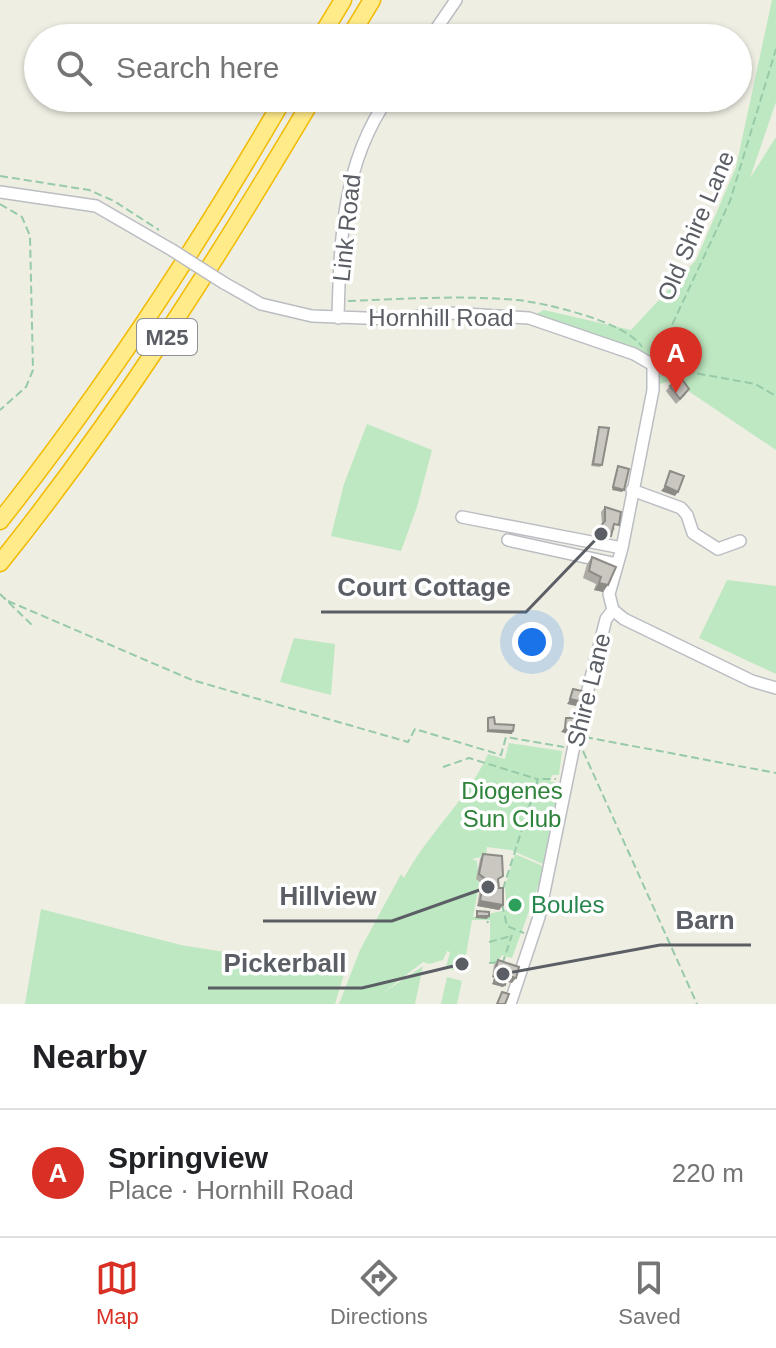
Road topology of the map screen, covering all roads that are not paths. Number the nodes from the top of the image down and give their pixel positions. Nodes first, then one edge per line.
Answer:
1 (343, 0) edge
2 (372, 0) edge
3 (456, 0) edge
4 (328, 24) edge
5 (357, 24) edge
6 (440, 24) edge
7 (275, 112) edge
8 (304, 112) edge
9 (379, 112) edge
10 (0, 192) edge
11 (338, 318) junction
12 (632, 490) junction
13 (462, 517) dead end
14 (0, 521) edge
15 (508, 540) dead end
16 (740, 541) dead end
17 (622, 548) junction
18 (0, 563) edge
19 (617, 564) junction
20 (613, 610) junction
21 (776, 688) edge
22 (510, 1004) edge

1 - 4 highway
2 - 5 highway
3 - 6 street
7 - 14 highway, M25
8 - 18 highway, M25
9 - 11 street, Link Road
10 - 11 street, Hornhill Road, bridge
11 - 12 street, Hornhill Road
12 - 16 street
12 - 17 street
13 - 17 street
15 - 19 street
17 - 19 street
19 - 20 street
20 - 21 street
20 - 22 street, Shire Lane

